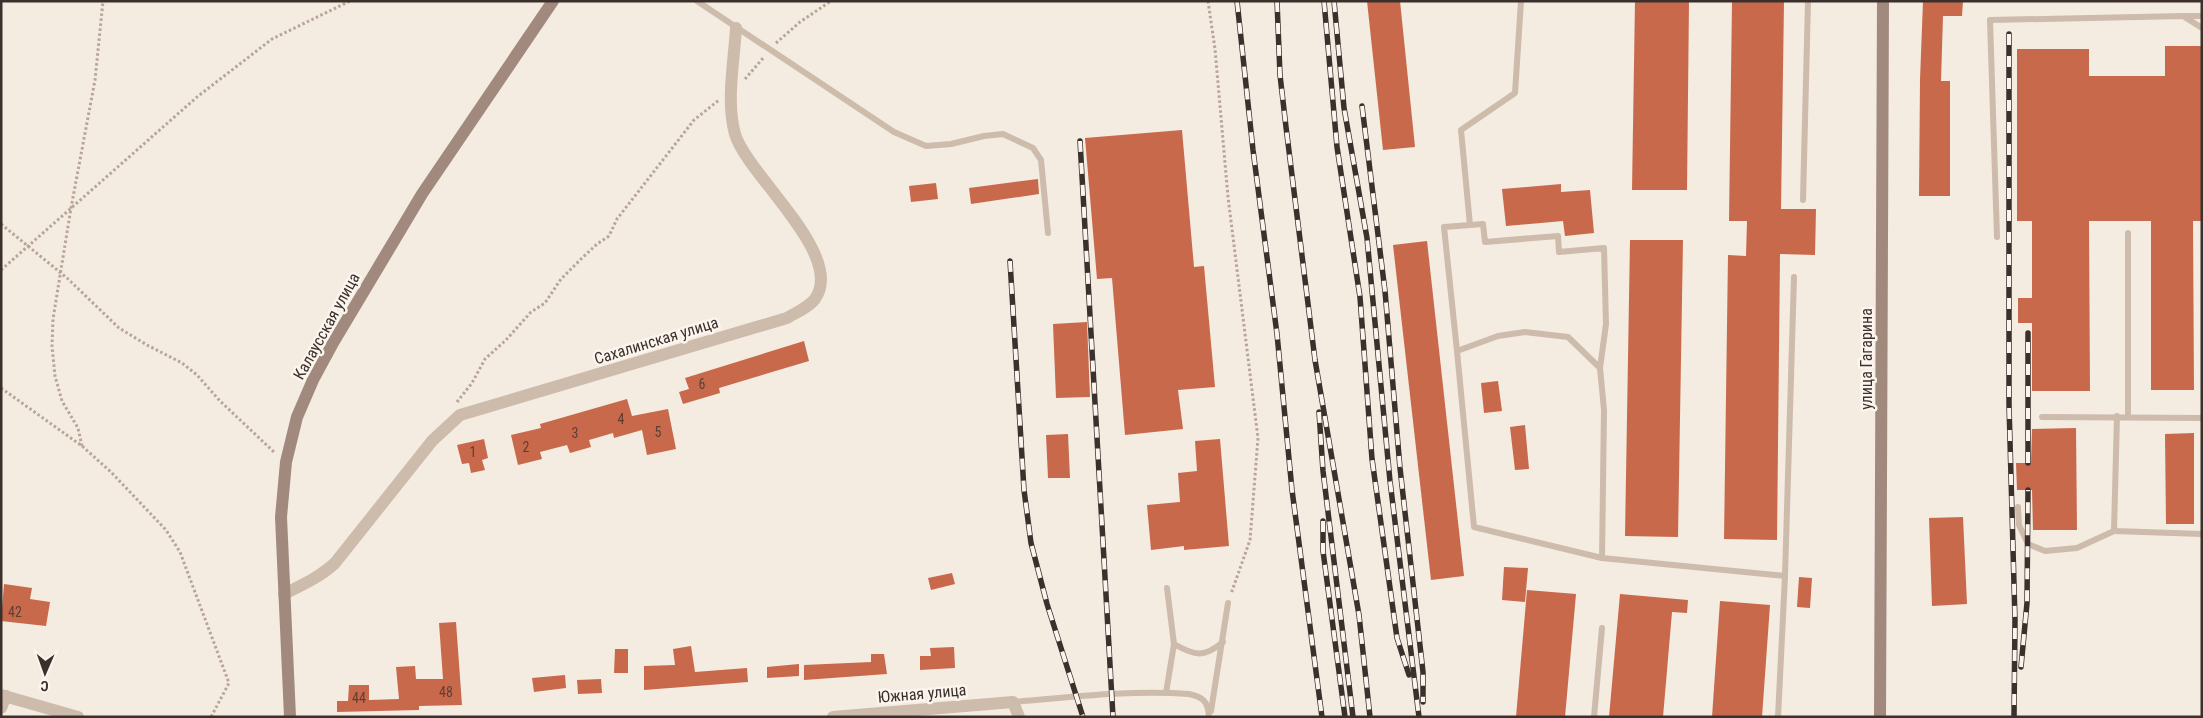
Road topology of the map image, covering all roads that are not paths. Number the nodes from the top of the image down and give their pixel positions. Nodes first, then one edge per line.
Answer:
1 (553, 1) edge
2 (697, 1) edge
3 (1520, 1) edge
4 (1808, 1) edge
5 (1883, 1) edge
6 (2183, 16) junction
7 (2202, 16) edge
8 (736, 28) junction
9 (2202, 28) edge
10 (1803, 200) dead end
11 (1470, 225) junction
12 (1048, 232) dead end
13 (2128, 233) dead end
14 (1997, 237) dead end
15 (1794, 277) dead end
16 (1457, 351) junction
17 (1600, 368) junction
18 (2117, 416) junction
19 (2128, 416) junction
20 (2042, 417) dead end
21 (2202, 418) edge
22 (2018, 507) dead end
23 (2114, 531) junction
24 (2202, 534) edge
25 (1602, 558) junction
26 (1786, 576) junction
27 (1167, 588) dead end
28 (284, 594) junction
29 (1228, 603) road end
30 (1602, 628) dead end
31 (1223, 642) junction
32 (1174, 644) junction
33 (1166, 693) junction
34 (4, 695) edge
35 (1013, 702) junction
36 (1, 708) edge
37 (78, 717) edge
38 (290, 717) edge
39 (833, 717) edge
40 (1019, 717) edge
41 (1210, 717) edge
42 (1594, 717) edge
43 (1778, 717) edge
44 (1880, 717) edge

1 - 28 street, Калаусская улица
2 - 8 lane
3 - 11 lane
4 - 10 lane
5 - 44 street, улица Гагарина
6 - 7 lane
6 - 9 lane
6 - 14 lane
8 - 12 lane
8 - 28 street, Сахалинская улица
11 - 16 lane
11 - 17 lane
13 - 19 lane
15 - 26 lane
16 - 17 lane
16 - 25 lane
17 - 25 lane
18 - 19 lane
18 - 20 lane
18 - 23 lane
19 - 21 lane
22 - 23 lane
23 - 24 lane
25 - 26 lane
26 - 43 lane
27 - 32 lane
28 - 38 street, Калаусская улица
29 - 31 lane
30 - 42 lane
31 - 32 lane
31 - 41 lane
32 - 33 lane
33 - 35 lane
33 - 41 lane
34 - 36 street
34 - 37 street
35 - 39 street, Южная улица
35 - 40 street

